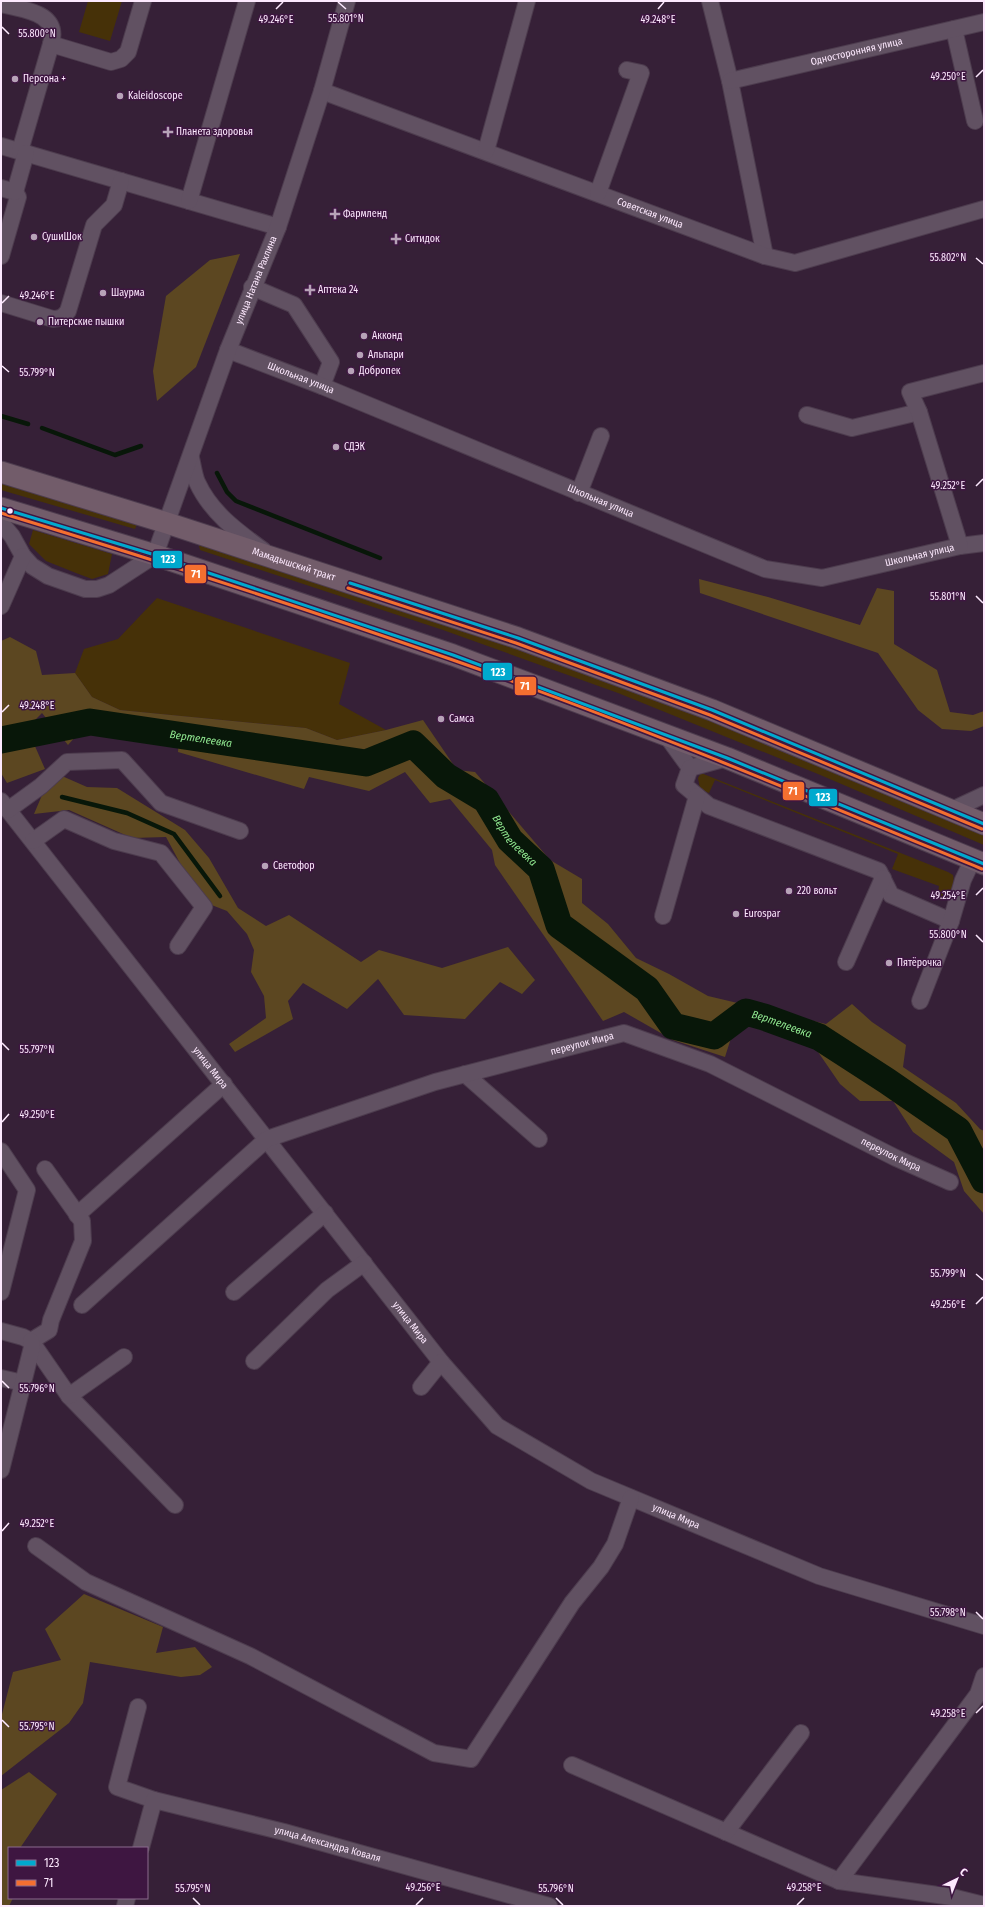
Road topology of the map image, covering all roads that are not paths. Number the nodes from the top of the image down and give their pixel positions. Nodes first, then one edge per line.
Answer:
1 (143, 1) edge
2 (247, 1) edge
3 (347, 1) edge
4 (528, 1) edge
5 (710, 1) edge
6 (7, 4) edge
7 (984, 22) edge
8 (954, 29) junction
9 (51, 44) junction
10 (628, 70) dead end
11 (730, 81) junction
12 (322, 91) junction
13 (974, 121) dead end
14 (1, 146) edge
15 (486, 150) junction
16 (23, 152) junction
17 (121, 181) junction
18 (8, 190) edge
19 (598, 193) junction
20 (189, 201) junction
21 (984, 209) edge
22 (278, 227) junction
23 (1, 256) edge
24 (765, 256) junction
25 (252, 287) junction
26 (1, 303) edge
27 (228, 350) junction
28 (984, 373) edge
29 (322, 386) junction
30 (919, 412) junction
31 (807, 415) dead end
32 (601, 436) dead end
33 (190, 458) junction
34 (1, 472) edge
35 (580, 493) junction
36 (1, 508) edge
37 (167, 522) junction
38 (1, 523) edge
39 (984, 543) edge
40 (960, 546) junction
41 (155, 555) junction
42 (23, 556) junction
43 (276, 559) junction
44 (1, 606) edge
45 (666, 735) junction
46 (727, 758) junction
47 (690, 768) junction
48 (984, 795) edge
49 (697, 796) junction
50 (4, 805) edge
51 (952, 810) junction
52 (984, 824) edge
53 (240, 831) dead end
54 (33, 841) junction
55 (978, 862) edge
56 (883, 878) junction
57 (662, 916) dead end
58 (951, 921) junction
59 (178, 946) dead end
60 (846, 962) dead end
61 (920, 1001) dead end
62 (465, 1074) junction
63 (224, 1084) junction
64 (267, 1139) junction
65 (540, 1139) dead end
66 (1, 1151) edge
67 (45, 1169) dead end
68 (950, 1182) dead end
69 (325, 1213) junction
70 (77, 1215) junction
71 (364, 1263) junction
72 (3, 1275) edge
73 (1, 1292) edge
74 (234, 1292) dead end
75 (82, 1305) dead end
76 (1, 1331) edge
77 (31, 1341) junction
78 (124, 1357) dead end
79 (254, 1361) dead end
80 (441, 1362) junction
81 (1, 1378) edge
82 (24, 1383) junction
83 (420, 1387) dead end
84 (69, 1396) junction
85 (1, 1470) edge
86 (631, 1498) junction
87 (175, 1505) dead end
88 (36, 1546) dead end
89 (984, 1626) edge
90 (984, 1676) edge
91 (138, 1707) dead end
92 (801, 1733) dead end
93 (572, 1765) dead end
94 (154, 1800) junction
95 (726, 1832) junction
96 (141, 1847) edge
97 (839, 1880) junction
98 (984, 1905) edge
99 (549, 1906) edge

1 - 9 street
2 - 20 street
3 - 12 street, улица Натана Рахлина
4 - 15 street
5 - 11 street
6 - 9 street
7 - 8 street, Односторонняя улица
8 - 11 street, Односторонняя улица
8 - 13 street
9 - 16 street
10 - 19 street
11 - 24 street
12 - 15 street, Советская улица
12 - 22 street, улица Натана Рахлина
14 - 16 street
15 - 19 street, Советская улица
16 - 17 street
16 - 18 street
17 - 20 street
17 - 26 street
18 - 23 street
19 - 24 street, Советская улица
20 - 22 street
21 - 24 street, Советская улица
22 - 25 street, улица Натана Рахлина
25 - 27 street, улица Натана Рахлина
25 - 29 street
27 - 29 street, Школьная улица
27 - 33 street, улица Натана Рахлина
28 - 30 street
29 - 35 street, Школьная улица
30 - 31 street
30 - 40 street
32 - 35 street
33 - 37 street, улица Натана Рахлина
33 - 43 street
34 - 37 main road, Мамадышский тракт
35 - 40 street, Школьная улица
36 - 41 main road
37 - 41 street, улица Натана Рахлина
37 - 43 main road, Мамадышский тракт
38 - 42 street
39 - 40 street, Школьная улица
41 - 42 street
41 - 45 main road
42 - 44 street
43 - 51 main road, Мамадышский тракт
45 - 46 main road
45 - 47 street
46 - 47 street
46 - 55 main road
47 - 49 street
48 - 51 street
49 - 56 street
49 - 57 street
50 - 53 street
50 - 54 street, улица Мира
51 - 52 main road, Мамадышский тракт
54 - 59 street
54 - 63 street, улица Мира
55 - 58 street
56 - 58 street
56 - 60 street
58 - 61 street
62 - 64 street, переулок Мира
62 - 65 street
62 - 68 street, переулок Мира
63 - 64 street, улица Мира
63 - 70 street
64 - 69 street, улица Мира
64 - 75 street
66 - 72 street
67 - 70 street
69 - 71 street, улица Мира
69 - 74 street
70 - 77 street
71 - 79 street
71 - 80 street, улица Мира
72 - 73 street
76 - 77 street
77 - 82 street
77 - 84 street
78 - 84 street
80 - 83 street
80 - 86 street, улица Мира
81 - 82 street
82 - 85 street
84 - 87 street
86 - 88 street
86 - 89 street, улица Мира
90 - 97 street
91 - 94 street, улица Александра Коваля
92 - 95 street
93 - 95 street
94 - 96 street
94 - 99 street, улица Александра Коваля
95 - 97 street
97 - 98 street

